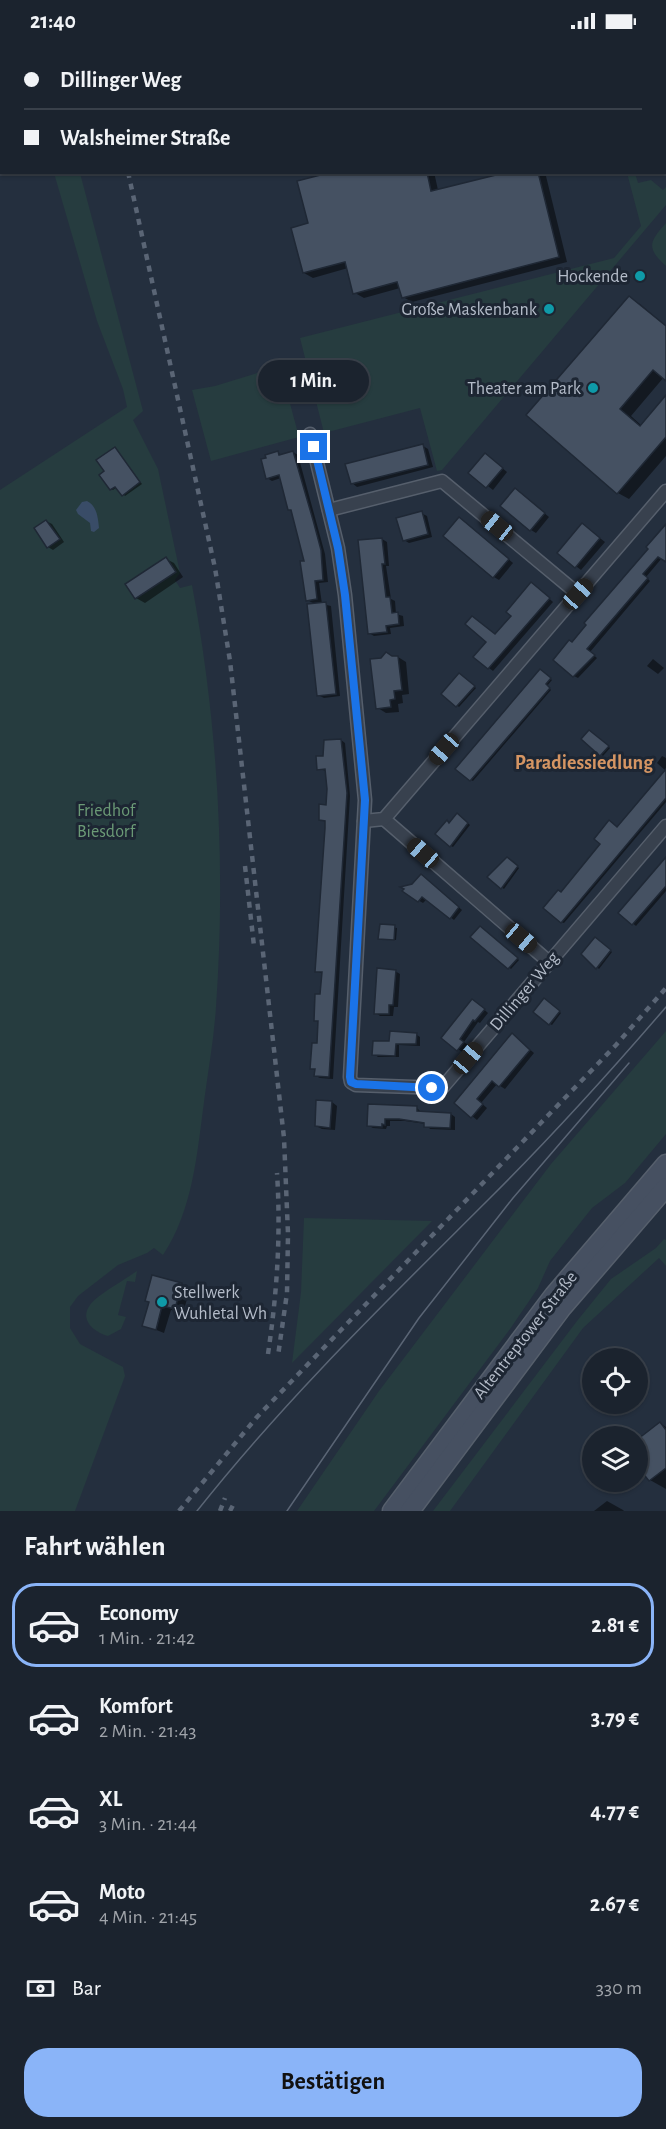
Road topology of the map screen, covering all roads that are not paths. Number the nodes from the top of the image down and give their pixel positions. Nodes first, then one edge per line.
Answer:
1 (310, 434) dead end
2 (666, 491) edge
3 (329, 510) junction
4 (578, 594) junction
5 (384, 819) junction
6 (364, 821) junction
7 (666, 826) edge
8 (549, 962) junction
9 (666, 1164) edge
10 (666, 1186) edge
11 (392, 1511) edge
12 (410, 1511) edge

1 - 3 street
2 - 4 street
3 - 4 street
3 - 6 street
4 - 5 street
5 - 6 street
5 - 8 street
6 - 8 street, Dillinger Weg
7 - 8 street, Dillinger Weg
9 - 11 main road, Altentreptower Straße
10 - 12 main road, Altentreptower Straße

